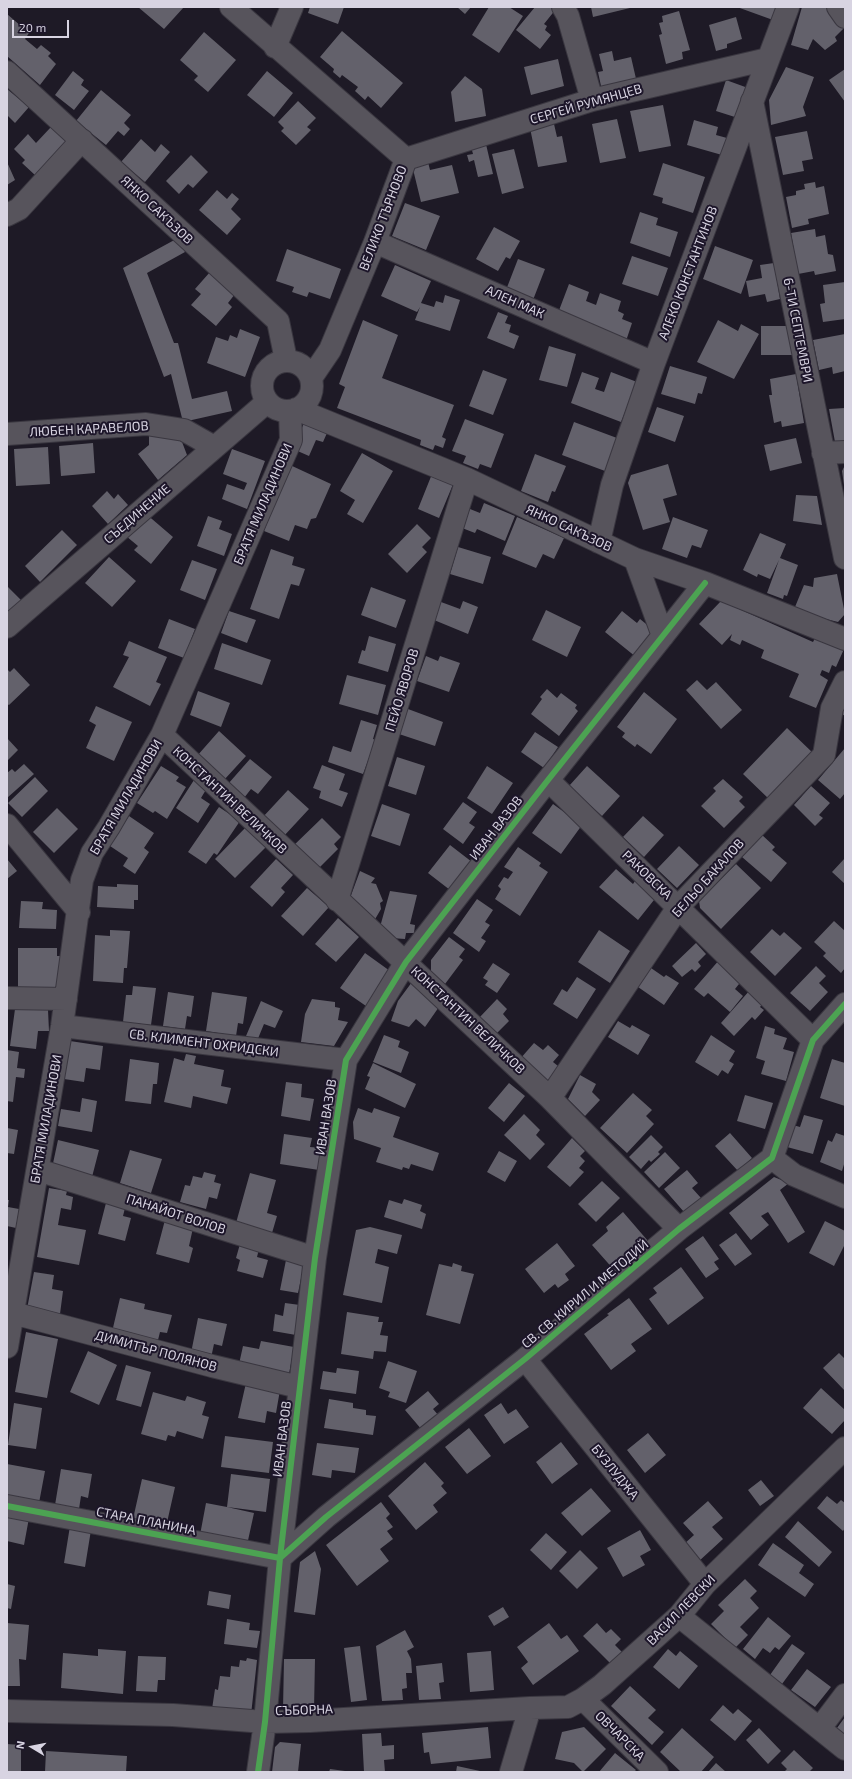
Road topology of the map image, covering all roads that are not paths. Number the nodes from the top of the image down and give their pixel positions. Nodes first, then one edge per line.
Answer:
1 (231, 7) edge
2 (292, 7) edge
3 (563, 7) edge
4 (788, 7) edge
5 (838, 7) edge
6 (845, 16) edge
7 (275, 47) junction
8 (768, 59) junction
9 (7, 72) edge
10 (592, 100) junction
11 (752, 101) junction
12 (82, 140) junction
13 (406, 159) junction
14 (7, 215) edge
15 (375, 242) junction
16 (286, 360) junction
17 (654, 363) junction
18 (311, 378) junction
19 (267, 402) junction
20 (293, 411) junction
21 (7, 434) edge
22 (214, 447) junction
23 (845, 452) edge
24 (823, 453) junction
25 (467, 480) junction
26 (599, 542) junction
27 (845, 558) edge
28 (635, 559) junction
29 (706, 583) junction
30 (7, 627) edge
31 (663, 636) junction
32 (845, 639) edge
33 (845, 682) edge
34 (162, 735) junction
35 (548, 780) junction
36 (7, 825) edge
37 (336, 900) junction
38 (679, 906) junction
39 (79, 912) junction
40 (406, 962) junction
41 (7, 998) edge
42 (66, 999) junction
43 (845, 1004) edge
44 (62, 1026) junction
45 (813, 1040) junction
46 (346, 1060) junction
47 (550, 1098) junction
48 (772, 1158) junction
49 (38, 1170) junction
50 (845, 1197) edge
51 (679, 1230) junction
52 (315, 1258) junction
53 (13, 1313) junction
54 (7, 1347) edge
55 (525, 1359) junction
56 (300, 1387) junction
57 (845, 1448) edge
58 (7, 1506) edge
59 (280, 1558) junction
60 (705, 1584) junction
61 (679, 1616) junction
62 (845, 1695) edge
63 (583, 1699) junction
64 (530, 1708) junction
65 (7, 1711) edge
66 (264, 1722) junction
67 (820, 1728) junction
68 (845, 1749) edge
69 (258, 1772) edge
70 (511, 1772) edge
71 (657, 1772) edge

1 - 7 street, ВЕЛИКО ТЪРНОВО
2 - 7 street
3 - 10 street
4 - 8 street, АЛЕКО КОНСТАНТИНОВ
5 - 6 street
7 - 13 street, ВЕЛИКО ТЪРНОВО
8 - 10 street, СЕРГЕЙ РУМЯНЦЕВ
8 - 11 street, АЛЕКО КОНСТАНТИНОВ
9 - 12 street, ЯНКО САКЪЗОВ
10 - 13 street, СЕРГЕЙ РУМЯНЦЕВ
11 - 17 street, АЛЕКО КОНСТАНТИНОВ
11 - 24 street, 6-ТИ СЕПТЕМВРИ
12 - 14 street
12 - 16 street, ЯНКО САКЪЗОВ
13 - 15 street, ВЕЛИКО ТЪРНОВО
15 - 17 street, АЛЕН МАК
15 - 18 street, ВЕЛИКО ТЪРНОВО
16 - 18 street
16 - 19 street
17 - 26 street, АЛЕКО КОНСТАНТИНОВ
18 - 20 street
19 - 20 street
19 - 22 street, СЪЕДИНЕНИЕ
20 - 25 street, ЯНКО САКЪЗОВ
20 - 34 street, БРАТЯ МИЛАДИНОВИ
21 - 22 street, ЛЮБЕН КАРАВЕЛОВ
22 - 30 street, СЪЕДИНЕНИЕ
23 - 24 street
24 - 27 street, 6-ТИ СЕПТЕМВРИ
25 - 26 street, ЯНКО САКЪЗОВ
25 - 37 street, ПЕЙО ЯВОРОВ
26 - 28 street, ЯНКО САКЪЗОВ
28 - 29 street, ЯНКО САКЪЗОВ
28 - 31 street
29 - 31 street, ИВАН ВАЗОВ
29 - 32 street, ЯНКО САКЪЗОВ
31 - 35 street, ИВАН ВАЗОВ
33 - 38 street, БЕЛЬО БАКАЛОВ
34 - 37 street, КОНСТАНТИН ВЕЛИЧКОВ
34 - 39 street, БРАТЯ МИЛАДИНОВИ
35 - 38 street, РАКОВСКА
35 - 40 street, ИВАН ВАЗОВ
36 - 39 street
37 - 40 street, КОНСТАНТИН ВЕЛИЧКОВ
38 - 45 street, РАКОВСКА
38 - 47 street, БЕЛЬО БАКАЛОВ
39 - 42 street, БРАТЯ МИЛАДИНОВИ
40 - 46 street, ИВАН ВАЗОВ
40 - 47 street, КОНСТАНТИН ВЕЛИЧКОВ
41 - 42 street
42 - 44 street, БРАТЯ МИЛАДИНОВИ
43 - 45 street
44 - 46 street, СВ. КЛИМЕНТ ОХРИДСКИ
44 - 49 street, БРАТЯ МИЛАДИНОВИ
45 - 48 street
46 - 52 street, ИВАН ВАЗОВ
47 - 51 street, КОНСТАНТИН ВЕЛИЧКОВ
48 - 50 street
48 - 51 street, СВ. СВ. КИРИЛ И МЕТОДИЙ
49 - 52 street, ПАНАЙОТ ВОЛОВ
49 - 53 street, БРАТЯ МИЛАДИНОВИ
51 - 55 street, СВ. СВ. КИРИЛ И МЕТОДИЙ
52 - 56 street, ИВАН ВАЗОВ
53 - 54 street, БРАТЯ МИЛАДИНОВИ
53 - 56 street, ДИМИТЪР ПОЛЯНОВ
55 - 59 street, СВ. СВ. КИРИЛ И МЕТОДИЙ
55 - 60 street, БУЗЛУДЖА
56 - 59 street, ИВАН ВАЗОВ
57 - 60 street, ВАСИЛ ЛЕВСКИ
58 - 59 street, СТАРА ПЛАНИНА
59 - 66 street, ИВАН ВАЗОВ
60 - 61 street, ВАСИЛ ЛЕВСКИ
61 - 63 street, ВАСИЛ ЛЕВСКИ
61 - 67 street
62 - 67 street
63 - 64 street, ВАСИЛ ЛЕВСКИ
63 - 71 street, ОВЧАРСКА
64 - 66 street, СЪБОРНА
64 - 70 street
65 - 66 street, СЪБОРНА
66 - 69 street, ИВАН ВАЗОВ
67 - 68 street

